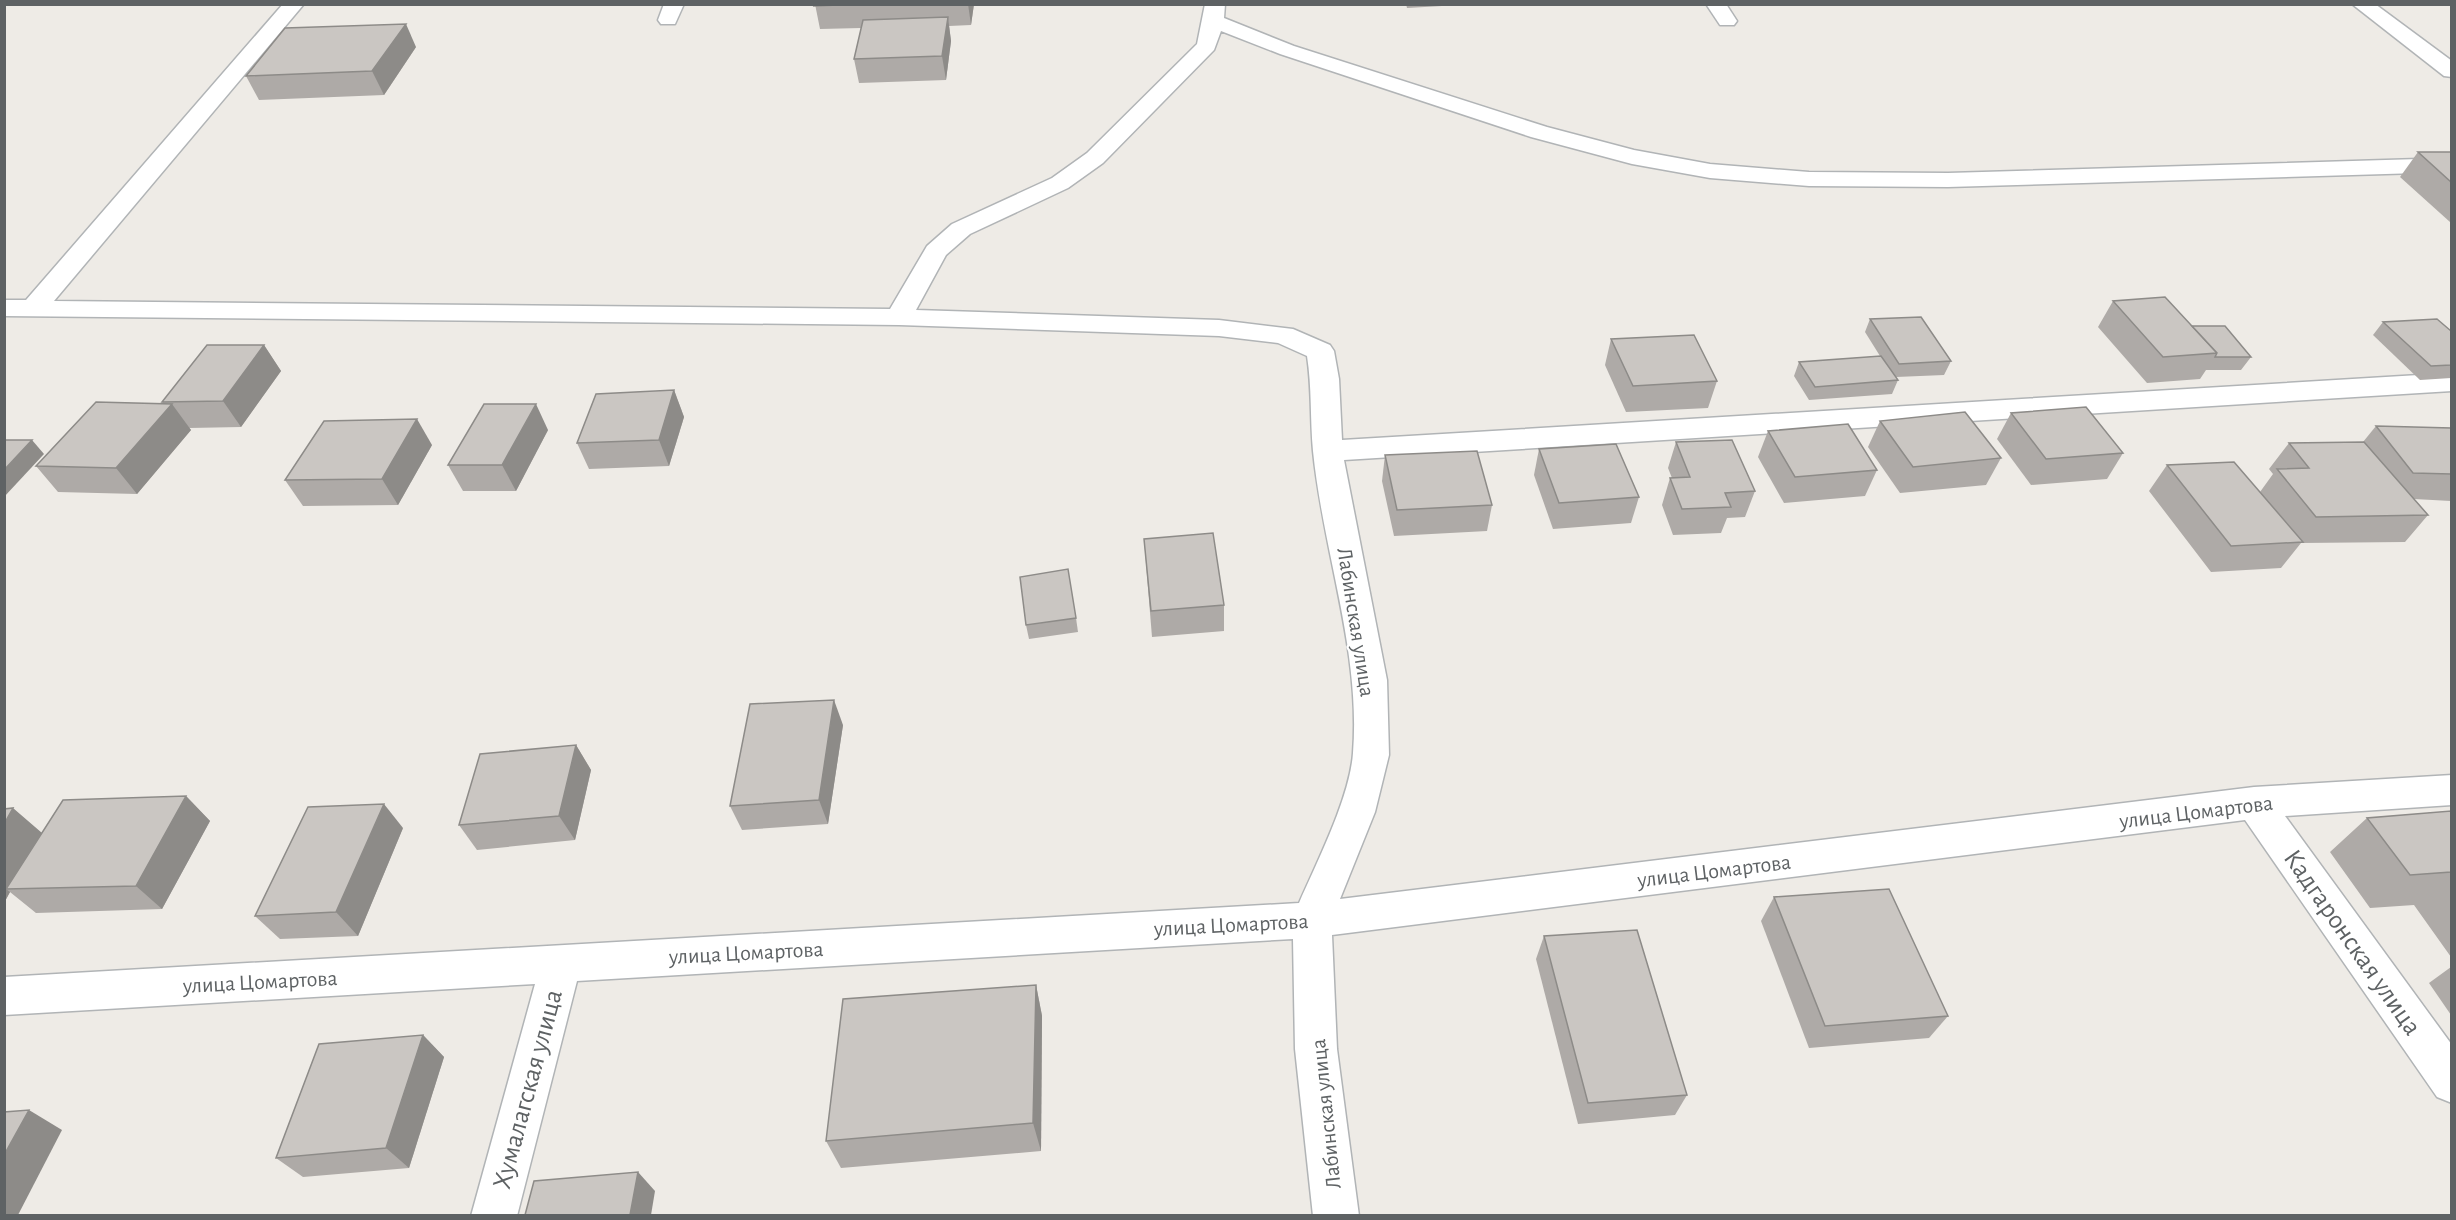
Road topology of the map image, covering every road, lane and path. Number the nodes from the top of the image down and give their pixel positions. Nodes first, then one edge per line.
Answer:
1 (294, 4) edge
2 (2362, 4) edge
3 (1215, 13) edge
4 (2451, 71) edge
5 (2451, 165) edge
6 (4, 308) edge
7 (33, 309) junction
8 (899, 317) junction
9 (2451, 382) edge
10 (1328, 451) junction
11 (2451, 790) edge
12 (2254, 803) junction
13 (1312, 920) junction
14 (561, 963) junction
15 (4, 996) edge
16 (2451, 1082) edge
17 (494, 1215) edge
18 (1336, 1215) edge

1 - 7 street
2 - 4 street
3 - 5 street
3 - 8 street
6 - 7 street
7 - 8 street
8 - 10 street, Лабинская улица
9 - 10 street
10 - 13 street, Лабинская улица
11 - 12 street, улица Цомартова
12 - 13 street, улица Цомартова
12 - 16 street, Кадгаронская улица
13 - 14 street, улица Цомартова
13 - 18 street, Лабинская улица
14 - 15 street, улица Цомартова
14 - 17 street, Хумалагская улица

